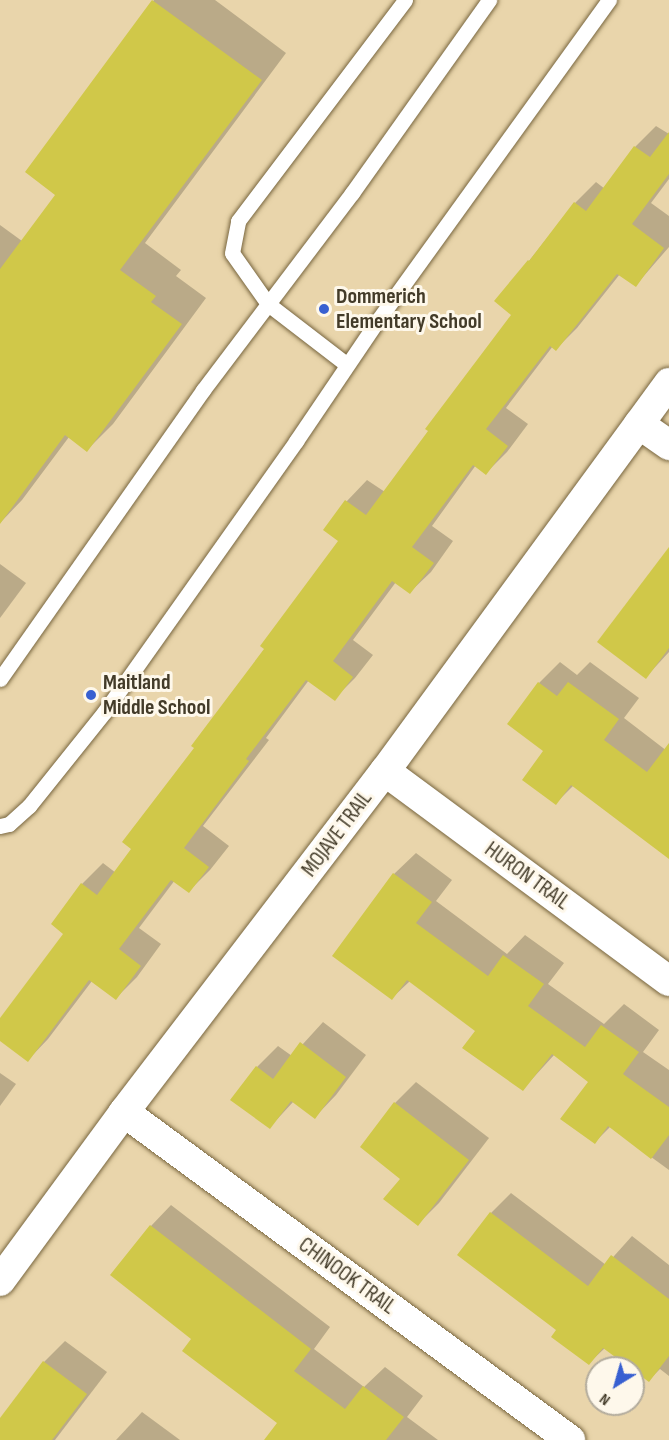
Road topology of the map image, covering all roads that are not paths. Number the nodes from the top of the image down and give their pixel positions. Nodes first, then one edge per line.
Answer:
1 (405, 0) edge
2 (489, 0) edge
3 (609, 0) edge
4 (268, 304) junction
5 (346, 364) junction
6 (669, 383) edge
7 (639, 424) junction
8 (669, 445) edge
9 (0, 679) edge
10 (385, 771) junction
11 (0, 826) edge
12 (669, 981) edge
13 (124, 1112) junction
14 (0, 1281) edge
15 (570, 1440) edge

1 - 4 lane
2 - 4 lane
3 - 5 lane
4 - 5 lane
4 - 9 lane
5 - 11 lane
6 - 7 street, MOJAVE TRAIL
7 - 8 street
7 - 10 street, MOJAVE TRAIL
10 - 12 street, HURON TRAIL
10 - 13 street, MOJAVE TRAIL
13 - 14 street, MOJAVE TRAIL
13 - 15 street, CHINOOK TRAIL

